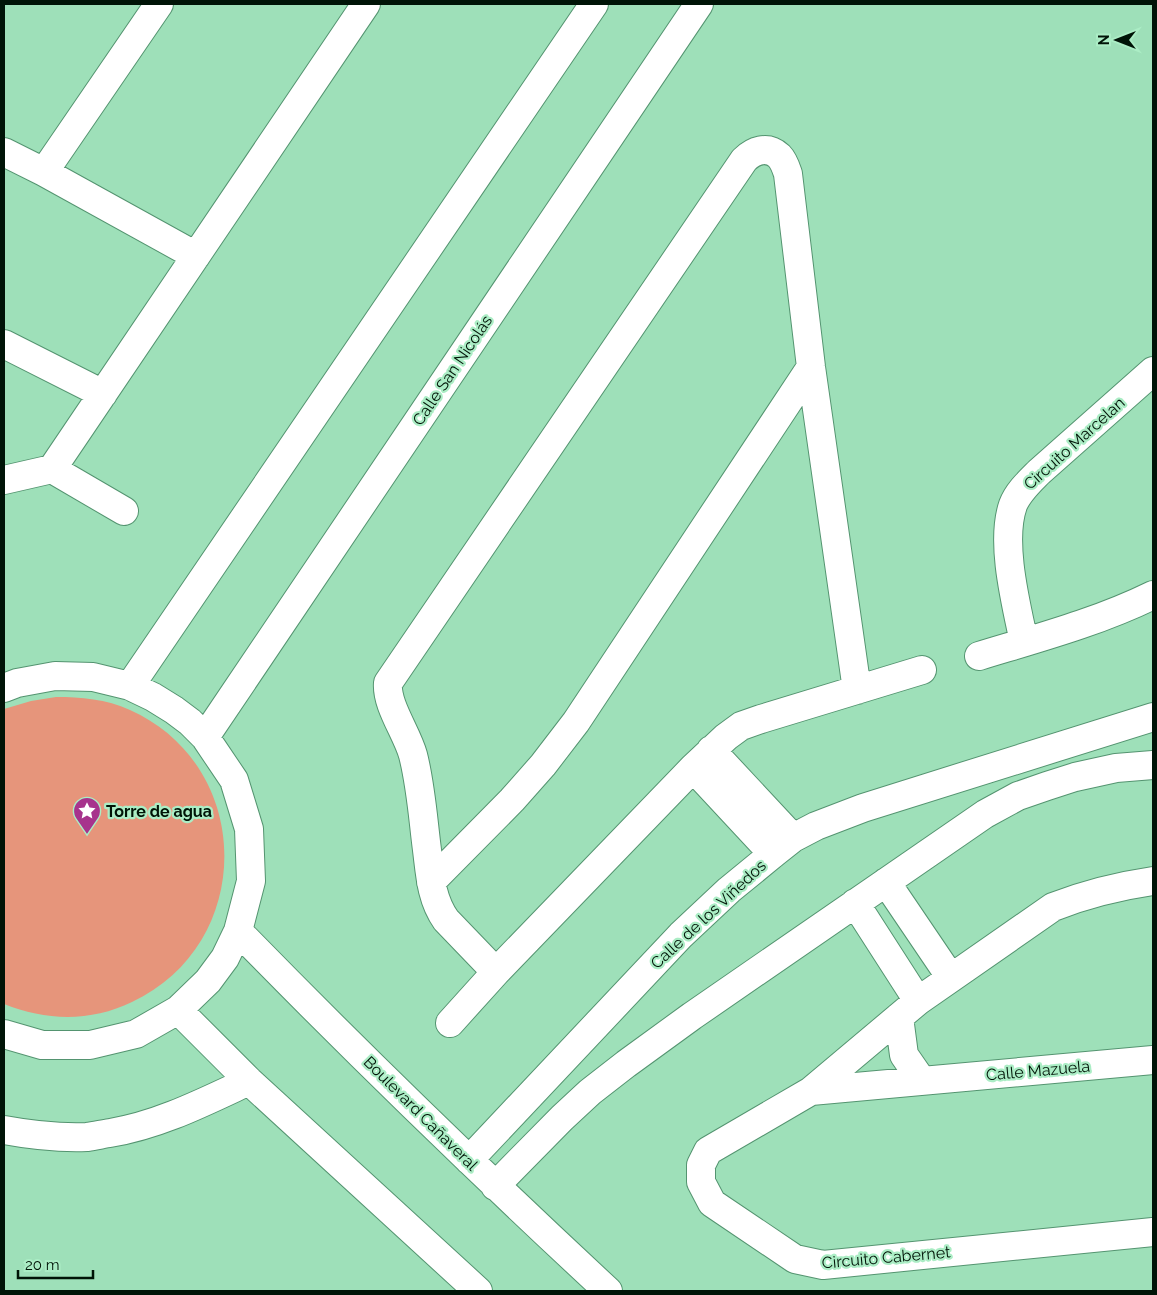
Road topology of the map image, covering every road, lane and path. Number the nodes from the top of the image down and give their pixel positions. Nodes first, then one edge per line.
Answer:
1 (159, 4) edge
2 (594, 4) edge
3 (699, 4) edge
4 (359, 6) edge
5 (4, 152) edge
6 (44, 172) junction
7 (196, 256) junction
8 (4, 344) edge
9 (811, 367) junction
10 (1153, 371) edge
11 (103, 394) junction
12 (52, 469) junction
13 (4, 480) edge
14 (124, 511) dead end
15 (1153, 595) edge
16 (1024, 642) junction
17 (979, 656) dead end
18 (922, 670) dead end
19 (130, 686) junction
20 (4, 688) edge
21 (857, 690) junction
22 (1153, 718) edge
23 (205, 737) junction
24 (702, 759) junction
25 (1006, 763) junction
26 (1153, 765) edge
27 (1018, 796) junction
28 (783, 846) junction
29 (1153, 881) edge
30 (431, 882) junction
31 (886, 882) junction
32 (855, 904) junction
33 (238, 931) junction
34 (496, 972) junction
35 (951, 978) junction
36 (909, 1009) junction
37 (178, 1010) junction
38 (450, 1023) dead end
39 (4, 1034) edge
40 (1153, 1060) edge
41 (248, 1080) junction
42 (922, 1081) junction
43 (811, 1091) junction
44 (4, 1130) edge
45 (469, 1160) junction
46 (495, 1186) junction
47 (1153, 1232) edge
48 (478, 1291) edge
49 (608, 1291) edge

1 - 6 street
2 - 19 street
3 - 23 street, Calle San Nicolás
4 - 7 street
5 - 6 street
6 - 7 street
7 - 11 street
8 - 11 street
9 - 21 street
9 - 30 street
9 - 30 street
10 - 16 street, Circuito Marcelan
11 - 12 street
12 - 13 street
12 - 14 street
15 - 16 street
16 - 17 street
18 - 21 street
19 - 20 street
19 - 23 street
21 - 24 street
22 - 25 street, Calle de los Viñedos
23 - 33 street
24 - 28 street
24 - 34 street
25 - 27 street
25 - 28 street, Calle de los Viñedos
26 - 27 street
27 - 31 street
28 - 45 street, Calle de los Viñedos
29 - 35 street, Circuito Cabernet
30 - 34 street
31 - 32 street
31 - 35 street
32 - 36 street
32 - 46 street
33 - 37 street
33 - 45 street, Boulevard Cañaveral
34 - 38 street
35 - 36 street, Circuito Cabernet
36 - 42 street
36 - 43 street, Circuito Cabernet
37 - 39 street
37 - 41 street
40 - 42 street, Calle Mazuela
41 - 44 street
41 - 48 street
42 - 43 street, Calle Mazuela
43 - 47 street, Circuito Cabernet
45 - 46 street, Boulevard Cañaveral
46 - 49 street, Boulevard Cañaveral

